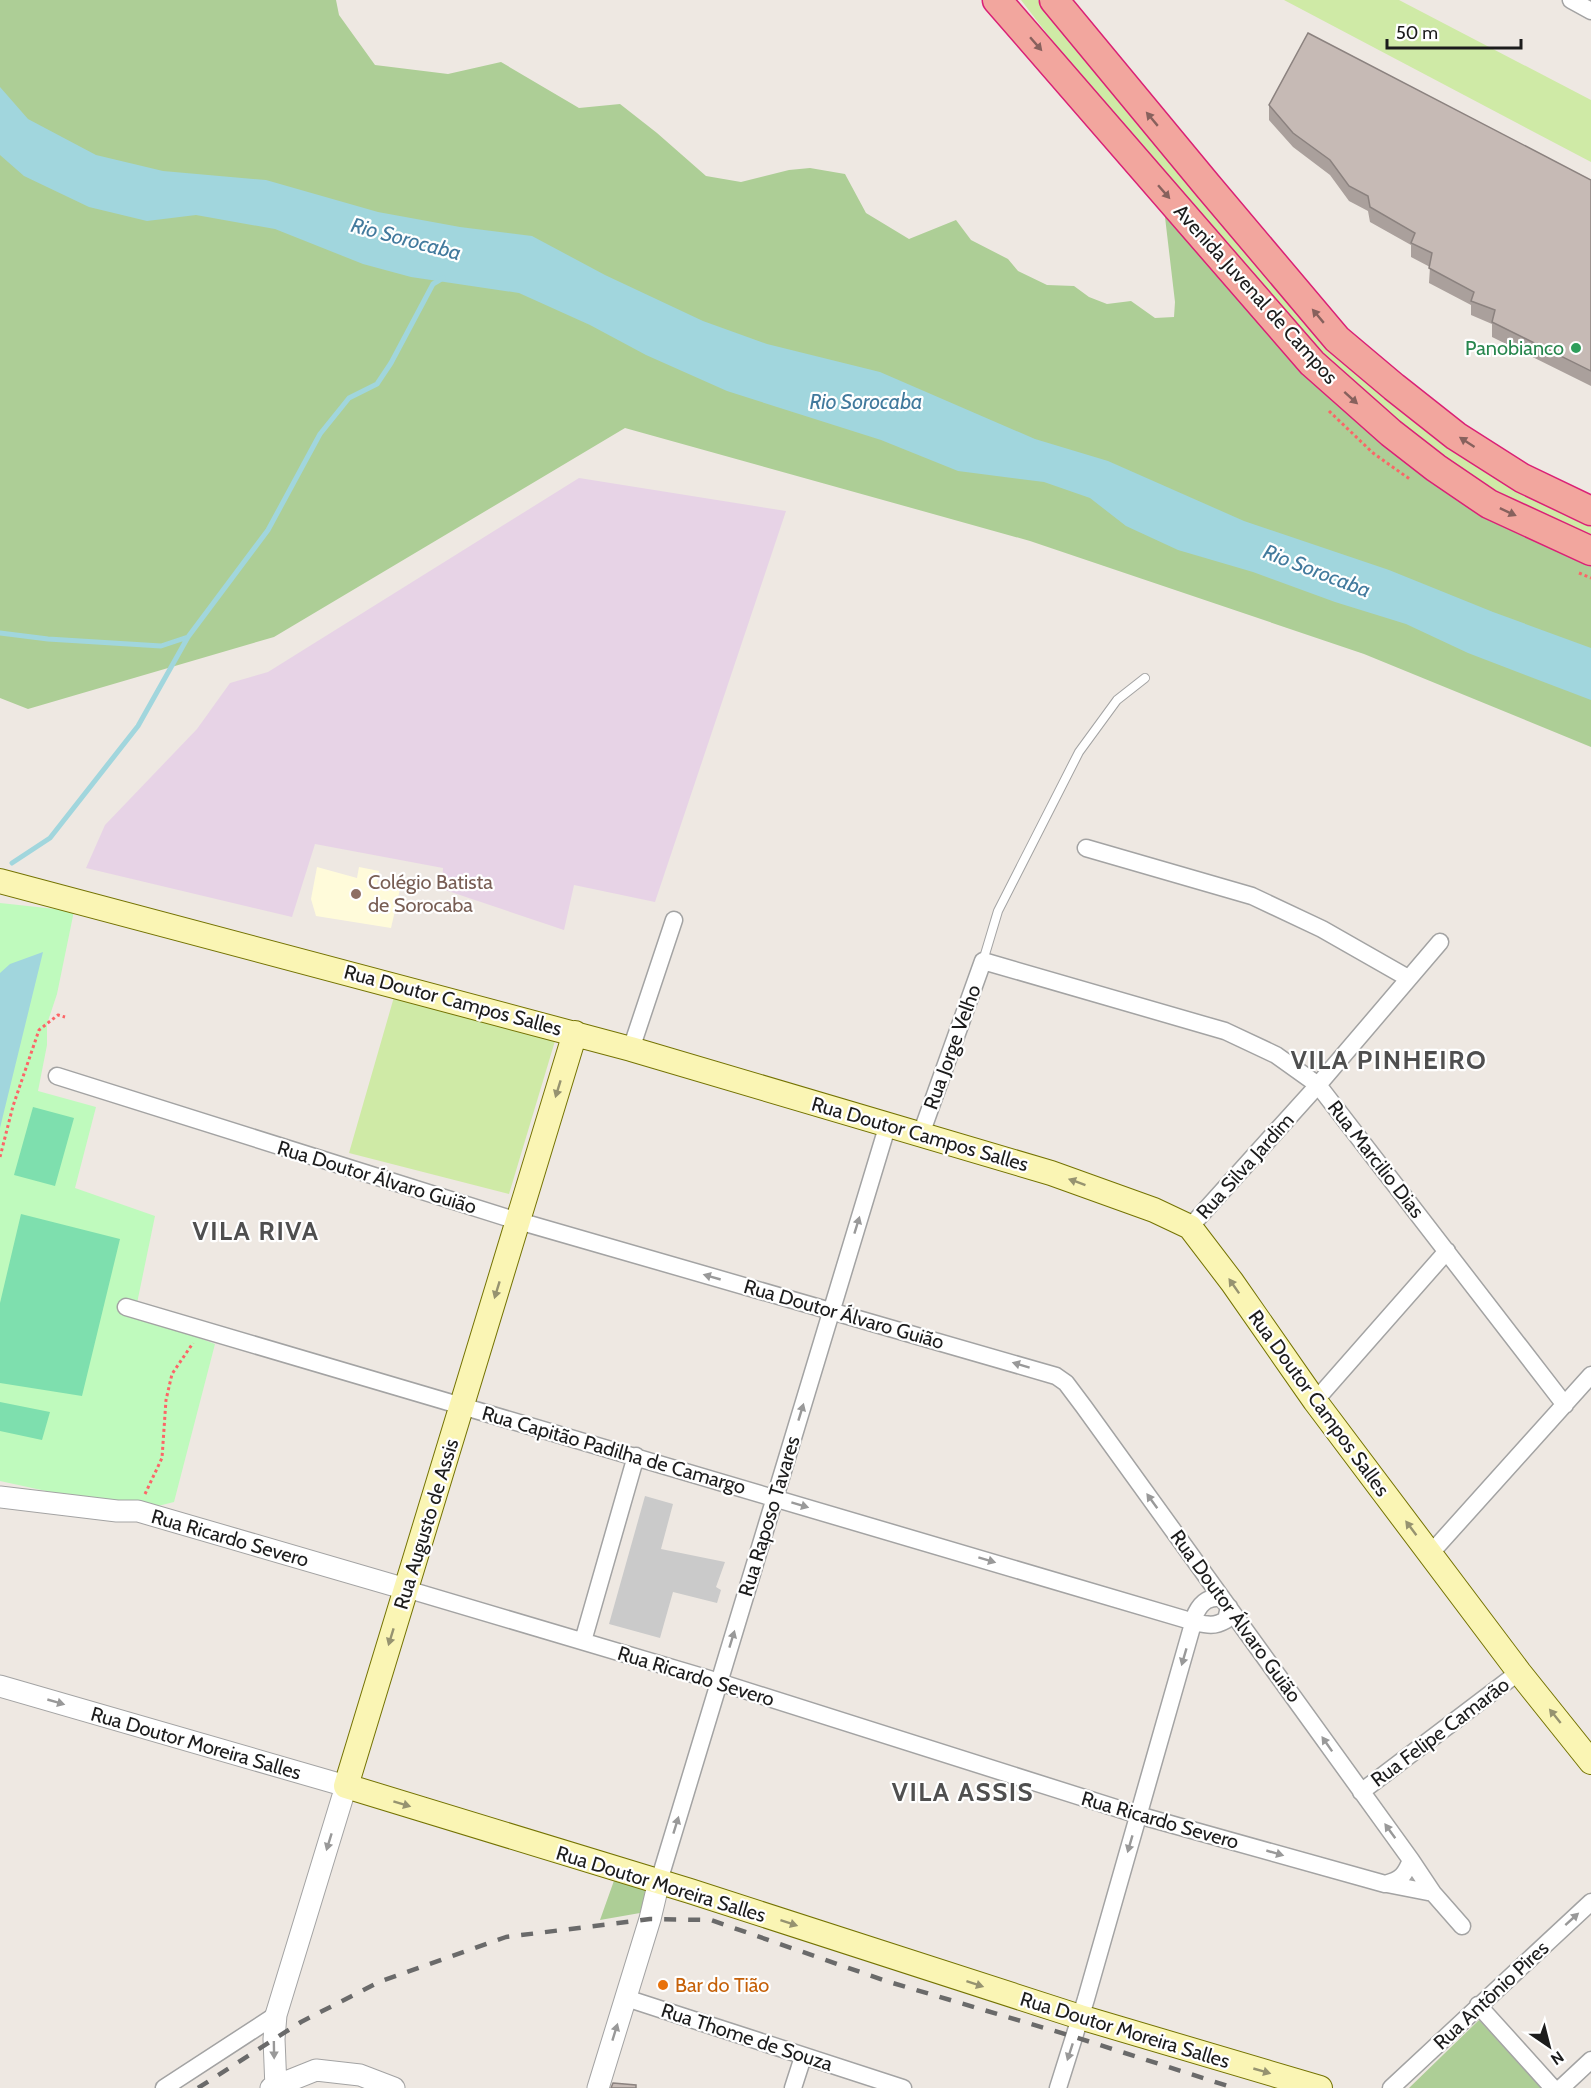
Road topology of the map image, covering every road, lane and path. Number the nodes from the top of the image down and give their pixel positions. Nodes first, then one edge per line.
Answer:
1 (997, 0) edge
2 (1054, 0) edge
3 (1571, 0) edge
4 (1591, 11) edge
5 (1591, 511) edge
6 (1591, 551) edge
7 (1145, 678) dead end
8 (1086, 848) dead end
9 (0, 881) edge
10 (674, 920) dead end
11 (1440, 942) dead end
12 (983, 961) junction
13 (1408, 978) junction
14 (65, 1017) dead end
15 (575, 1033) junction
16 (631, 1048) junction
17 (57, 1076) dead end
18 (1318, 1085) junction
19 (888, 1124) junction
20 (921, 1134) junction
21 (0, 1157) edge
22 (518, 1221) junction
23 (1190, 1227) junction
24 (1447, 1251) junction
25 (126, 1307) dead end
26 (831, 1311) junction
27 (202, 1330) junction
28 (1591, 1375) edge
29 (1315, 1401) junction
30 (462, 1405) junction
31 (1565, 1405) junction
32 (636, 1456) junction
33 (0, 1497) edge
34 (775, 1498) junction
35 (138, 1511) junction
36 (1430, 1554) junction
37 (406, 1589) junction
38 (1226, 1603) junction
39 (1194, 1622) junction
40 (583, 1641) junction
41 (1518, 1672) junction
42 (718, 1683) junction
43 (0, 1686) edge
44 (1588, 1753) edge
45 (346, 1786) junction
46 (1361, 1792) junction
47 (1138, 1815) junction
48 (1408, 1866) junction
49 (659, 1881) junction
50 (1385, 1884) junction
51 (690, 1891) junction
52 (1433, 1893) junction
53 (1591, 1902) edge
54 (653, 1908) junction
55 (1462, 1926) dead end
56 (626, 1998) junction
57 (1478, 2006) junction
58 (276, 2015) junction
59 (1080, 2017) junction
60 (803, 2056) junction
61 (1591, 2060) edge
62 (275, 2087) edge
63 (164, 2088) edge
64 (394, 2088) edge
65 (598, 2088) edge
66 (793, 2088) edge
67 (903, 2088) edge
68 (1058, 2088) edge
69 (1320, 2088) edge
70 (1391, 2088) edge
71 (1553, 2088) edge
72 (1561, 2088) edge

1 -> 6 highway, Avenida Juvenal de Campos
5 -> 2 highway, Avenida Juvenal de Campos
3 - 4 street
7 - 12 lane
8 - 13 street
9 - 15 main road, Rua Doutor Campos Salles
10 - 16 street
11 - 13 street, Rua Silva Jardim
12 - 18 street, Rua Marcilio Dias
12 - 20 street, Rua Jorge Velho
13 - 18 street, Rua Silva Jardim
14 - 21 path
15 - 16 main road, Rua Doutor Campos Salles
15 -> 22 main road, Rua Augusto de Assis
16 - 19 main road, Rua Doutor Campos Salles
17 - 22 street, Rua Doutor Álvaro Guião
18 - 23 street, Rua Silva Jardim
18 - 24 street, Rua Marcilio Dias
19 - 20 main road, Rua Doutor Campos Salles
26 -> 19 street, Rua Raposo Tavares
23 -> 20 main road, Rua Doutor Campos Salles
26 -> 22 street, Rua Doutor Álvaro Guião
22 -> 30 main road, Rua Augusto de Assis
29 -> 23 main road, Rua Doutor Campos Salles
24 - 29 street
24 - 31 street, Rua Marcilio Dias
25 - 27 street, Rua Capitão Padilha de Camargo
34 -> 26 street, Rua Raposo Tavares
38 -> 26 street, Rua Doutor Álvaro Guião
27 - 30 street, Rua Capitão Padilha de Camargo
27 - 35 path
28 - 31 street
36 -> 29 main road, Rua Doutor Campos Salles
30 - 32 street, Rua Capitão Padilha de Camargo
30 - 37 main road, Rua Augusto de Assis
31 - 36 street
32 - 34 street, Rua Capitão Padilha de Camargo
32 - 40 street
33 - 35 street, Rua Ricardo Severo
34 -> 39 street, Rua Capitão Padilha de Camargo
42 -> 34 street, Rua Raposo Tavares
35 - 37 street, Rua Ricardo Severo
36 - 41 main road, Rua Doutor Campos Salles
37 - 40 street, Rua Ricardo Severo
37 -> 45 main road, Rua Augusto de Assis
38 - 39 street
38 - 39 street, Rua Capitão Padilha de Camargo
46 -> 38 street, Rua Doutor Álvaro Guião
39 -> 47 street
40 - 42 street, Rua Ricardo Severo
44 -> 41 main road, Rua Doutor Campos Salles
41 - 46 street, Rua Felipe Camarão
42 - 47 street, Rua Ricardo Severo
49 -> 42 street, Rua Raposo Tavares
43 -> 45 street, Rua Doutor Moreira Salles
45 -> 49 main road, Rua Doutor Moreira Salles
45 -> 58 street, Rua Augusto de Assis
48 -> 46 street, Rua Doutor Álvaro Guião
47 -> 50 street, Rua Ricardo Severo
47 -> 59 street
48 - 50 street
48 - 52 street, Rua Doutor Álvaro Guião
49 - 51 main road, Rua Doutor Moreira Salles
49 - 54 street, Rua Raposo Tavares
50 - 52 street, Rua Ricardo Severo
51 - 54 street
51 -> 59 main road, Rua Doutor Moreira Salles
52 - 55 street, Rua Doutor Álvaro Guião
57 -> 53 street, Rua Antônio Pires
54 - 56 street, Rua Raposo Tavares
56 - 60 street, Rua Thome de Souza
65 -> 56 street, Rua Raposo Tavares
57 - 70 street, Rua Antônio Pires
57 - 71 street
58 -> 62 street, Rua Augusto de Assis
58 - 63 street
59 -> 68 street
59 -> 69 main road, Rua Doutor Moreira Salles
60 - 66 street
60 - 67 street, Rua Thome de Souza
61 - 72 street
62 - 64 street

